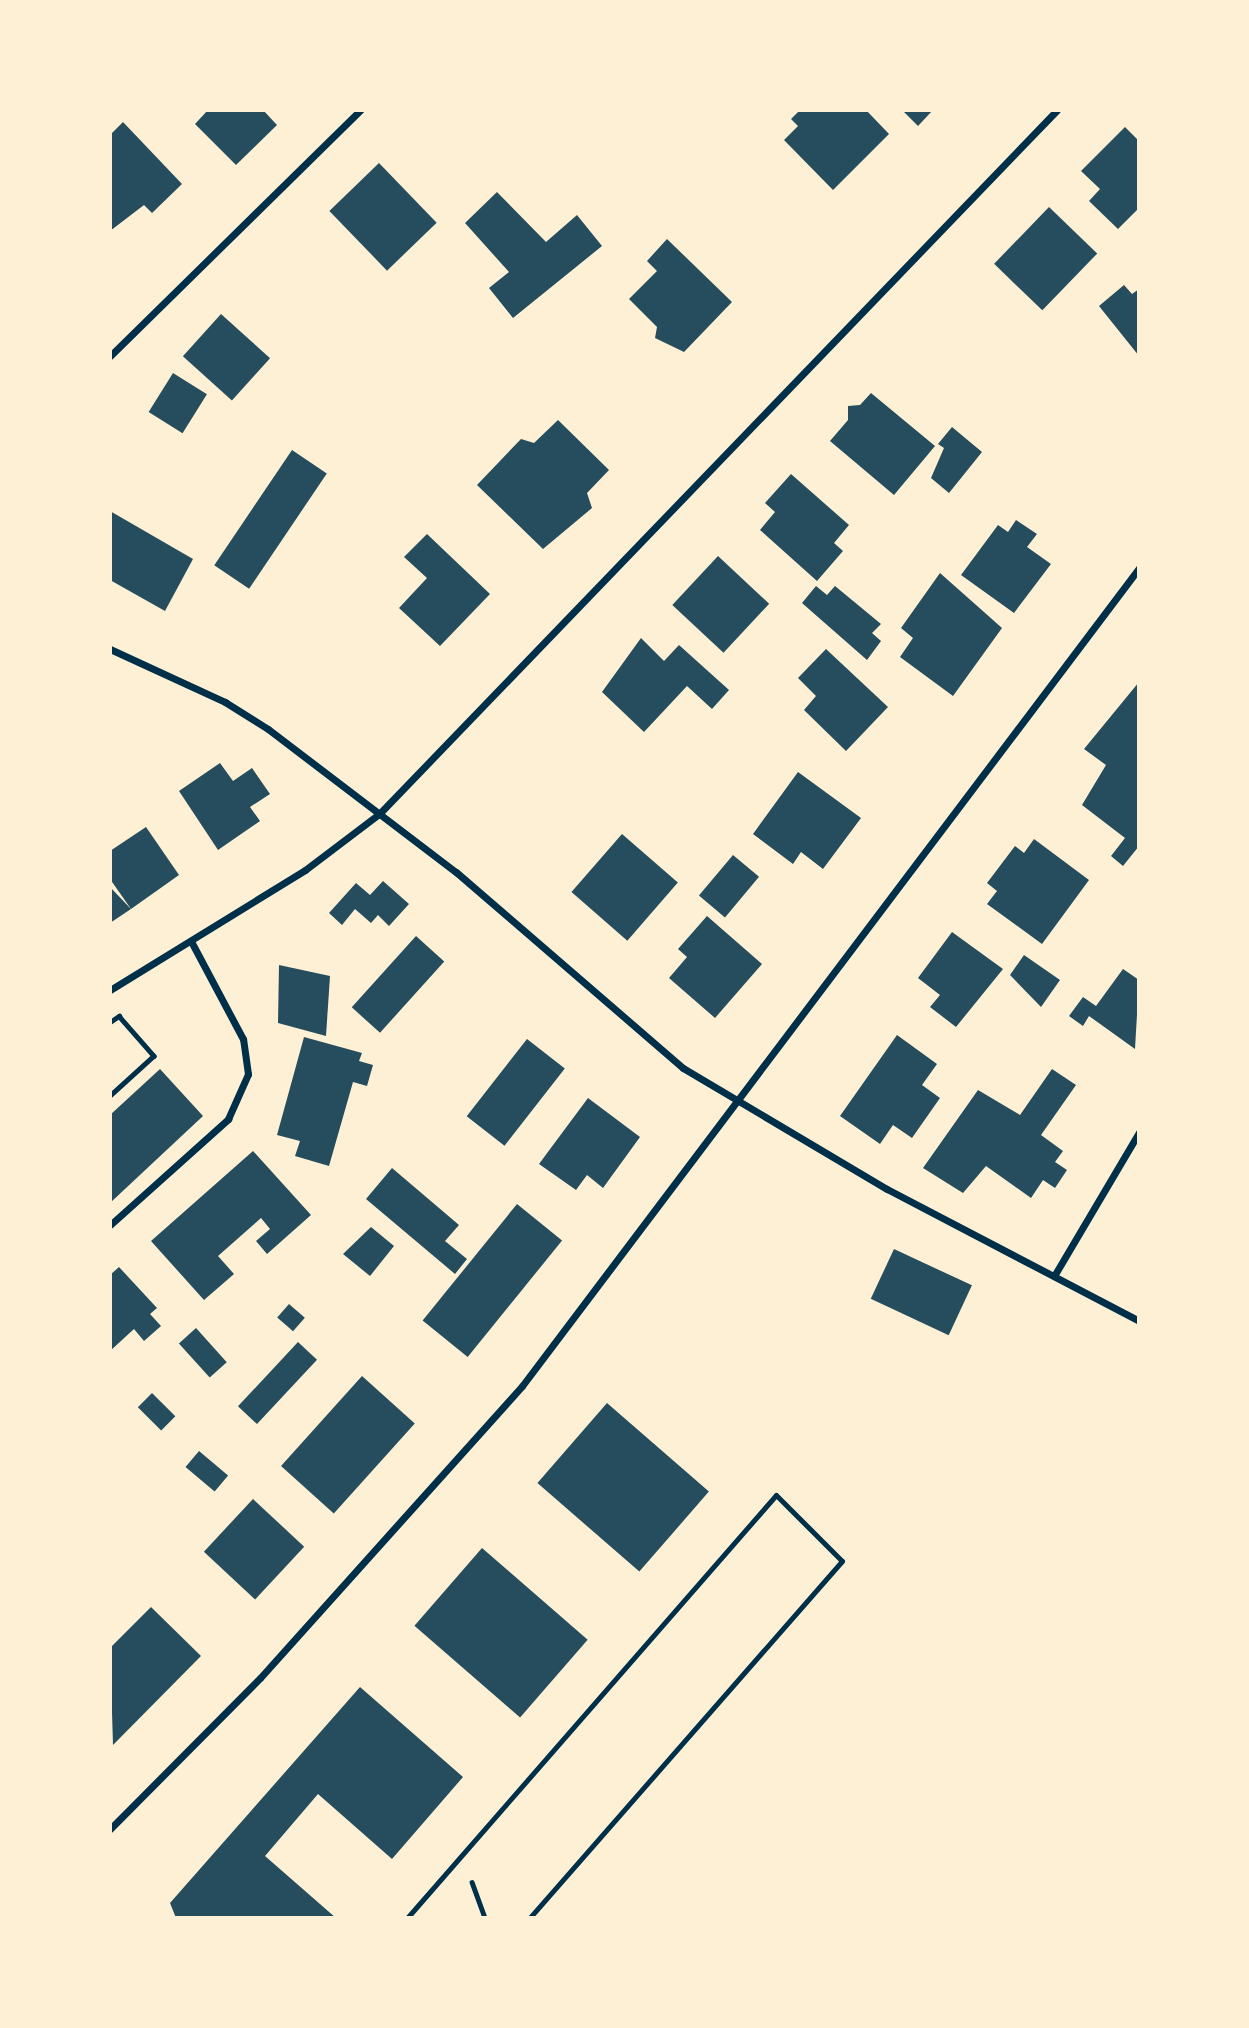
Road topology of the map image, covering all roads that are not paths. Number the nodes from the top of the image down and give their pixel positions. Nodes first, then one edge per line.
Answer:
1 (360, 110) edge
2 (1057, 110) edge
3 (110, 356) edge
4 (1139, 568) edge
5 (110, 649) edge
6 (380, 813) junction
7 (191, 941) junction
8 (110, 990) edge
9 (739, 1104) junction
10 (1139, 1132) edge
11 (110, 1226) edge
12 (1054, 1276) junction
13 (1139, 1321) edge
14 (110, 1829) edge
15 (407, 1918) edge
16 (530, 1918) edge

1 - 3 street
2 - 6 street
4 - 9 street
5 - 6 street
6 - 7 street
6 - 9 street
7 - 8 street
7 - 11 street
9 - 12 street
9 - 14 street
10 - 12 street
12 - 13 street
15 - 16 lane

